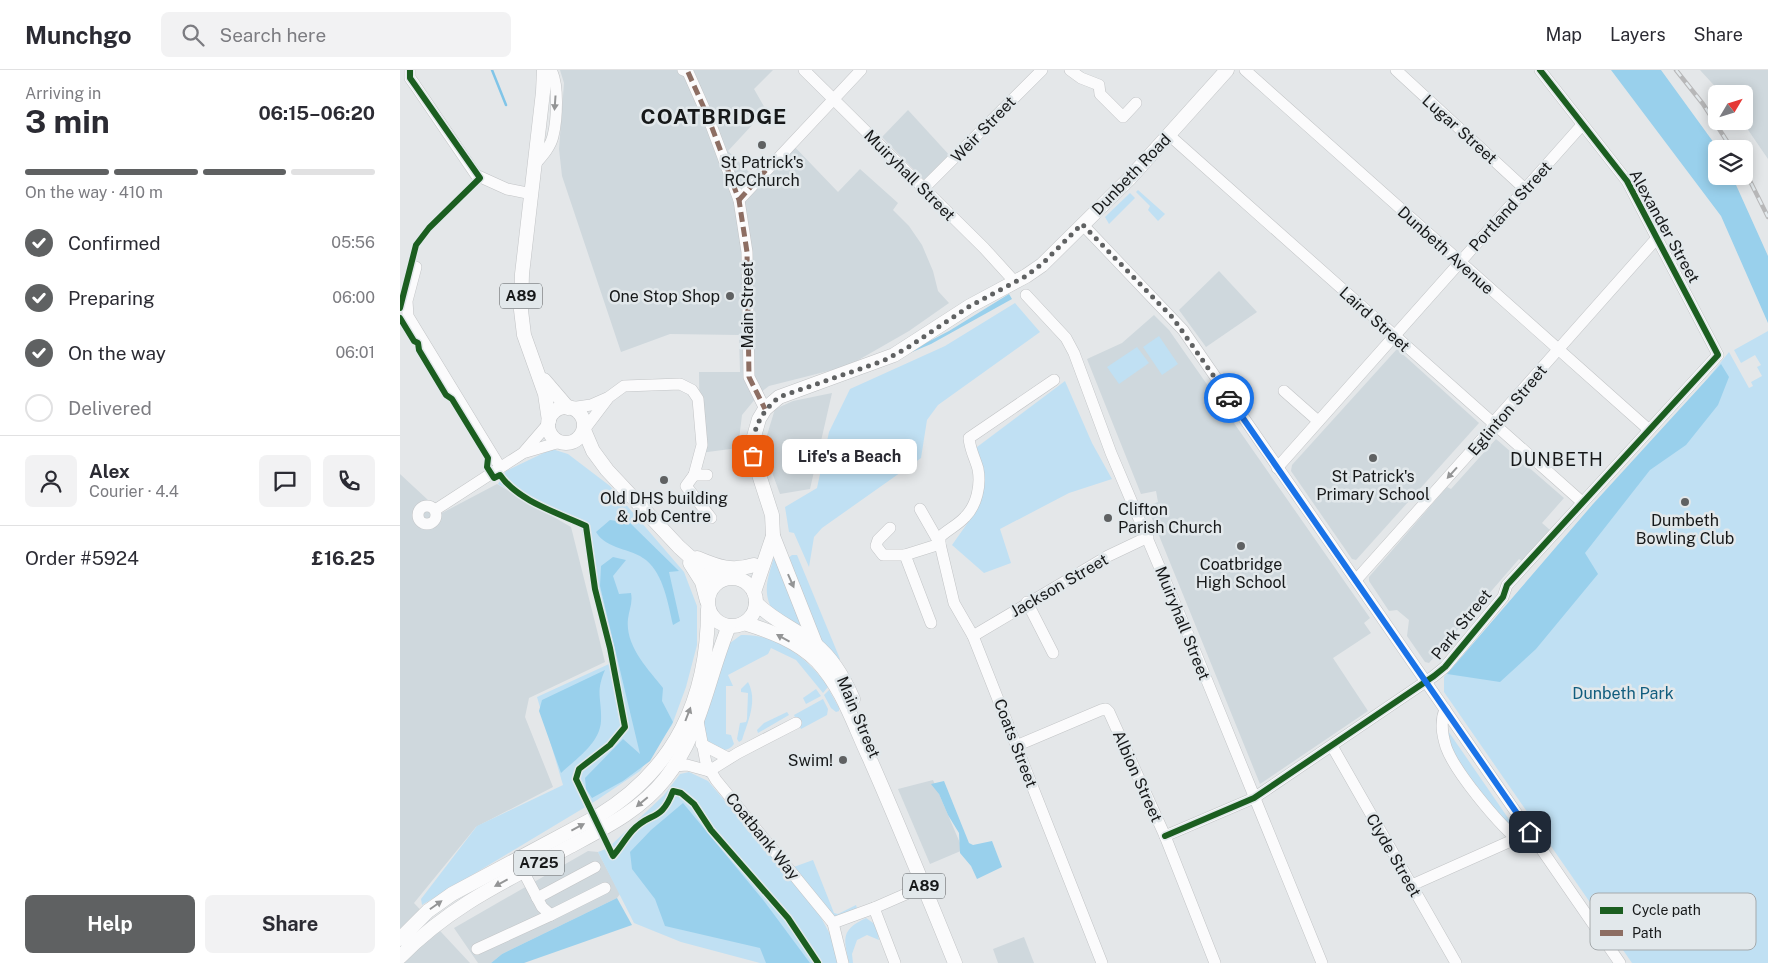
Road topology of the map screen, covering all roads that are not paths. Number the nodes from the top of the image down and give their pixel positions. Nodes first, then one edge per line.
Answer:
1 (410, 70) edge
2 (544, 70) edge
3 (551, 70) edge
4 (804, 70) edge
5 (861, 70) edge
6 (1042, 70) edge
7 (1070, 70) edge
8 (1227, 70) edge
9 (1245, 70) edge
10 (1396, 70) edge
11 (1540, 70) edge
12 (689, 71) edge
13 (833, 98) junction
14 (1136, 103) dead end
15 (1582, 125) junction
16 (1169, 134) junction
17 (536, 163) junction
18 (924, 188) junction
19 (1525, 188) junction
20 (532, 194) junction
21 (739, 200) junction
22 (1082, 224) junction
23 (1657, 238) junction
24 (1460, 262) junction
25 (416, 267) dead end
26 (1015, 282) junction
27 (1026, 295) dead end
28 (1393, 335) junction
29 (1558, 350) junction
30 (1718, 355) joint
31 (536, 369) junction
32 (1054, 380) dead end
33 (1284, 391) dead end
34 (609, 397) junction
35 (569, 408) junction
36 (765, 409) junction
37 (1318, 421) junction
38 (549, 422) junction
39 (1493, 423) junction
40 (1648, 429) junction
41 (584, 430) junction
42 (562, 442) junction
43 (523, 452) junction
44 (500, 467) junction
45 (1277, 468) junction
46 (607, 470) junction
47 (694, 475) junction
48 (707, 475) dead end
49 (1582, 502) junction
50 (920, 509) dead end
51 (435, 510) dead end
52 (711, 518) dead end
53 (890, 528) dead end
54 (1148, 537) junction
55 (772, 539) junction
56 (940, 544) junction
57 (682, 550) junction
58 (905, 555) junction
59 (754, 565) junction
60 (728, 578) junction
61 (1356, 580) junction
62 (755, 598) junction
63 (1027, 602) junction
64 (708, 605) junction
65 (744, 623) junction
66 (931, 624) dead end
67 (729, 626) junction
68 (973, 636) junction
69 (816, 645) junction
70 (1053, 653) dead end
71 (1425, 682) junction
72 (1445, 709) junction
73 (698, 721) junction
74 (796, 723) dead end
75 (701, 744) junction
76 (1016, 746) junction
77 (1332, 746) junction
78 (728, 758) junction
79 (674, 766) junction
80 (709, 771) junction
81 (1254, 798) junction
82 (892, 810) junction
83 (1530, 832) junction
84 (1165, 836) junction
85 (1517, 839) junction
86 (595, 867) dead end
87 (524, 871) junction
88 (1412, 885) junction
89 (605, 888) dead end
90 (906, 894) dead end
91 (537, 898) junction
92 (874, 908) junction
93 (551, 915) junction
94 (1590, 919) edge
95 (833, 924) junction
96 (400, 938) edge
97 (477, 949) dead end
98 (1611, 950) edge
99 (400, 957) edge
100 (844, 963) edge
101 (895, 963) edge
102 (955, 963) edge
103 (1102, 963) edge
104 (1215, 963) edge
105 (1322, 963) edge
106 (1456, 963) edge
107 (1620, 963) edge

1 - 20 street
2 - 17 main road, A89
3 -> 17 street
4 - 13 street, Muiryhall Street
5 - 13 street
6 - 18 street, Weir Street
7 - 14 street
8 - 16 main road, Dunbeth Road
9 - 24 street, Dunbeth Avenue
10 - 19 street, Lugar Street
11 - 15 street, Alexander Street
12 - 21 street, Main Street
13 - 18 street, Muiryhall Street
13 - 21 street
15 - 19 street, Portland Street
15 - 23 street, Alexander Street
16 - 22 main road, Dunbeth Road
16 - 28 street, Laird Street
17 - 20 main road, A89
18 - 26 street, Muiryhall Street
19 - 24 street, Portland Street
20 - 31 main road, A89
21 - 36 street, Main Street
22 - 26 main road, Dunbeth Road
22 - 45 street
23 - 29 street, Eglinton Street
23 - 30 street, Alexander Street
24 - 28 street, Portland Street
24 - 29 street, Dunbeth Avenue
25 - 44 street
26 - 36 main road, Dunbeth Road
27 - 54 street, Muiryhall Street
28 - 37 street, Portland Street
28 - 39 street, Laird Street
29 - 39 street, Eglinton Street
29 - 40 street, Dunbeth Avenue
30 - 40 street, Park Street
31 - 35 main road, A89
31 - 38 main road, A89
32 - 56 street
33 - 37 street
34 - 35 street
34 - 41 street
34 - 47 street
35 - 38 main road
35 - 41 main road, A89
36 - 55 main road
37 - 45 street, Portland Street
38 - 42 main road, A89
38 - 43 street
39 - 49 street, Laird Street
39 -> 61 street, Eglinton Street
40 - 49 street, Park Street
41 - 42 main road
41 - 46 main road, A89
42 - 43 street
42 - 46 main road, A89
43 - 44 street
44 - 51 street
45 - 61 street
46 - 57 main road, A89
47 - 48 street
47 - 52 street
49 - 71 street, Park Street
50 - 56 street, Coats Street
53 - 58 street
54 - 63 street, Jackson Street
54 - 81 street, Muiryhall Street
55 - 59 main road
55 - 62 main road
55 -> 69 main road
56 - 58 street
56 - 68 street, Coats Street
57 - 59 main road
57 - 60 main road, A89
57 - 64 main road, A89
58 - 66 street
59 - 60 main road
60 - 62 main road, A89
60 - 64 main road
61 - 71 street
62 - 65 main road
62 - 69 main road, Main Street / A89
63 - 68 street, Jackson Street
63 - 70 street
64 - 67 main road, A89
96 -> 64 main road, A725
65 - 67 main road, A89
82 -> 65 main road, Main Street / A89
67 - 73 main road, A725
68 - 76 street, Coats Street
69 - 82 main road, Main Street / A89
71 - 72 street
71 - 77 street, Park Street
72 - 83 street
72 - 85 street
73 - 75 street, Coatbank Way
73 - 79 main road, A725
74 - 78 street
75 - 78 street
75 - 80 street, Coatbank Way
76 - 84 street, Albion Street
76 - 103 street, Coats Street
77 - 81 street, Park Street
77 - 88 street, Clyde Street
78 - 80 street
79 - 80 street
79 -> 87 main road, A725
80 - 95 street, Coatbank Way
81 - 84 street, Park Street
81 - 105 street, Muiryhall Street
82 - 102 main road, Main Street / A89
83 - 85 street
83 - 94 street
84 - 104 street, Albion Street
85 - 88 street
86 - 91 street
87 - 91 street
87 -> 99 main road, A725
88 - 106 street, Clyde Street
89 - 93 street
90 - 92 street
91 - 93 street
92 - 95 street
92 - 101 street
93 - 97 street
95 - 100 street, Coatbank Way
98 - 107 street

